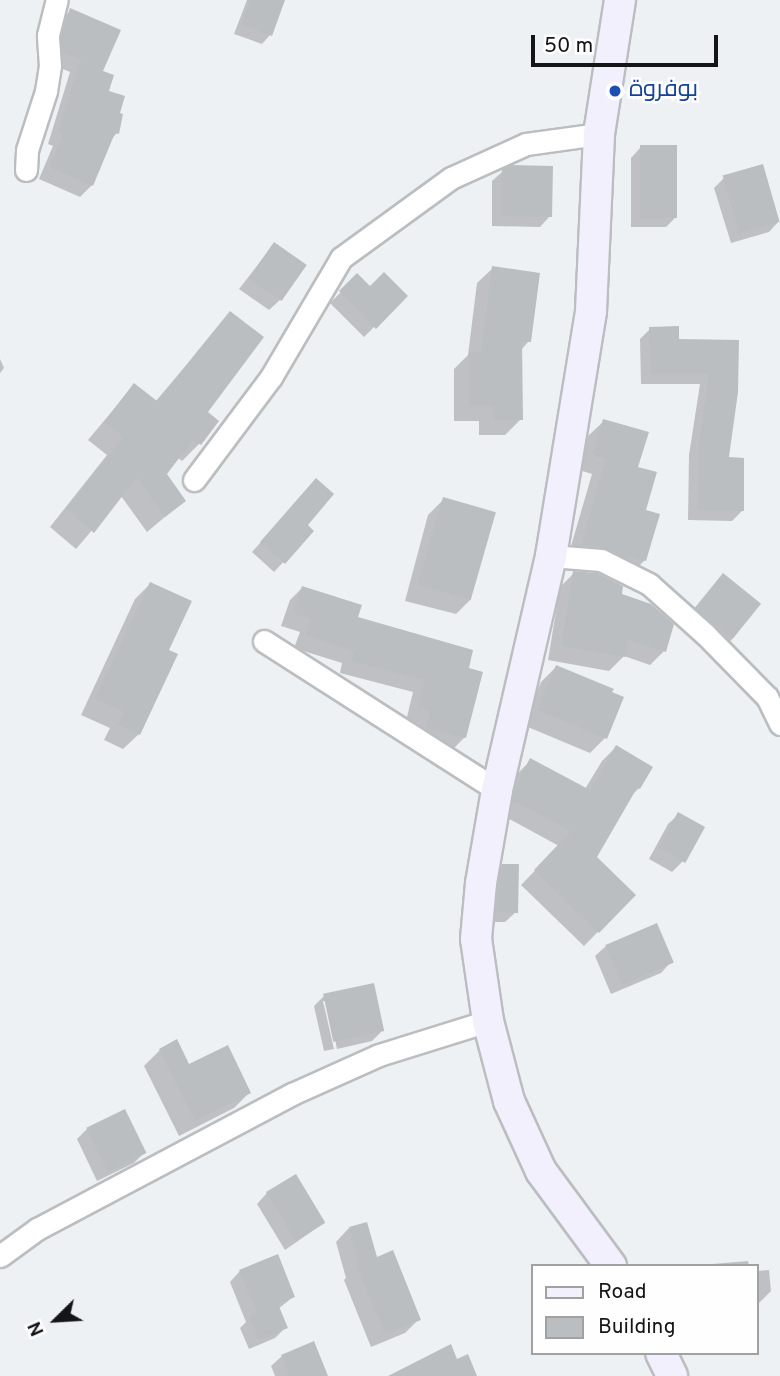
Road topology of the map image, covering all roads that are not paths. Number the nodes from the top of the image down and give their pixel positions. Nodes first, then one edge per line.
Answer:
1 (57, 0) edge
2 (620, 0) edge
3 (599, 135) junction
4 (26, 170) dead end
5 (194, 480) dead end
6 (551, 556) junction
7 (264, 641) dead end
8 (780, 724) edge
9 (497, 790) junction
10 (488, 1021) junction
11 (0, 1256) edge
12 (610, 1264) edge
13 (662, 1355) edge
14 (672, 1376) edge

1 - 4 street
2 - 3 main road
3 - 5 street
3 - 6 main road
6 - 8 street
6 - 9 main road
7 - 9 street
9 - 10 main road
10 - 11 street
10 - 12 main road
13 - 14 main road

